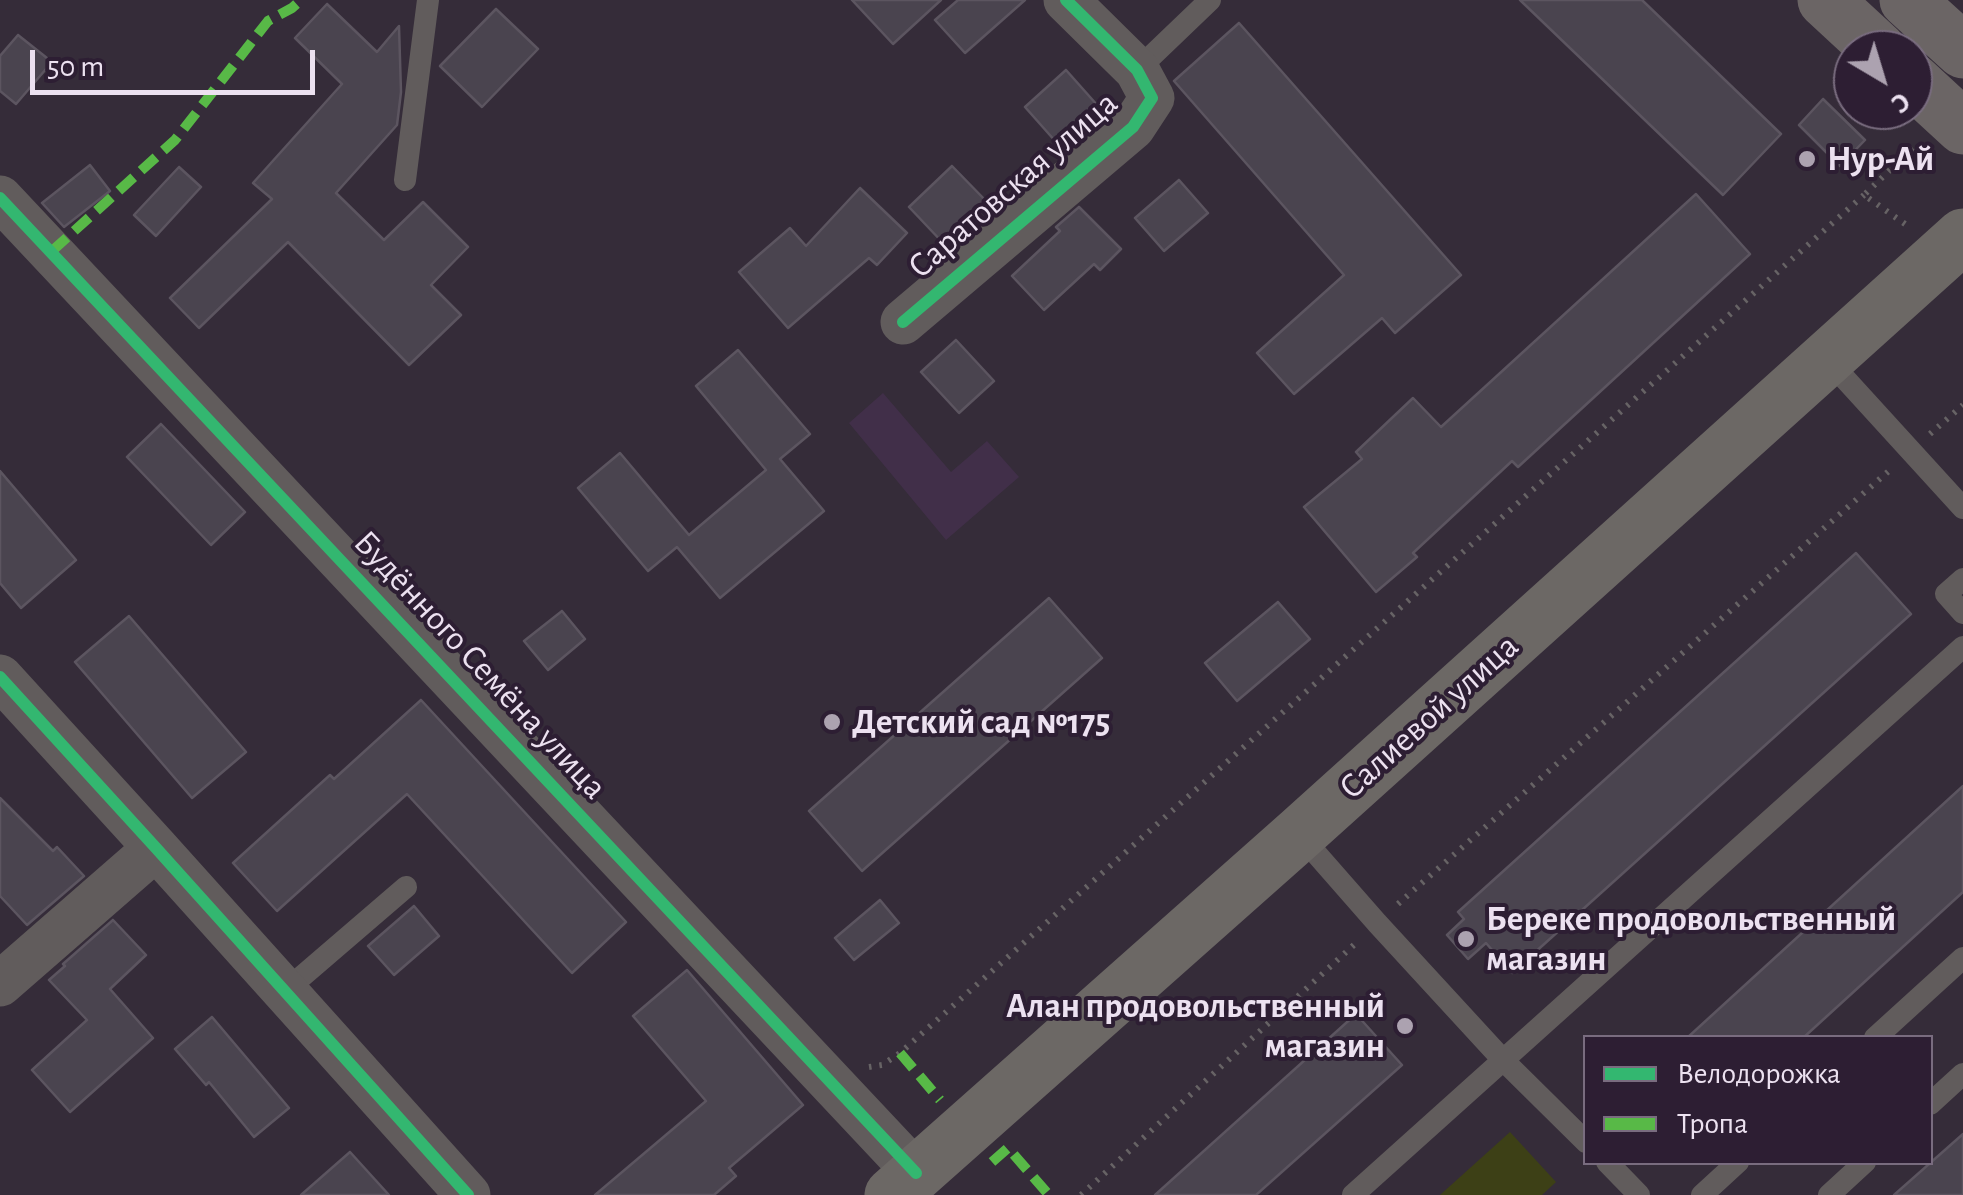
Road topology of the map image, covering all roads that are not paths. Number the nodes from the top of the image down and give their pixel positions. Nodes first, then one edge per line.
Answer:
1 (428, 0) edge
2 (1066, 0) edge
3 (1210, 0) edge
4 (1825, 0) edge
5 (1907, 0) edge
6 (1857, 30) edge
7 (1963, 51) edge
8 (1138, 70) junction
9 (406, 180) dead end
10 (0, 198) edge
11 (1963, 236) edge
12 (902, 322) dead end
13 (1827, 359) junction
14 (1963, 508) edge
15 (1963, 579) edge
16 (1963, 614) edge
17 (1963, 647) edge
18 (0, 677) edge
19 (1299, 834) junction
20 (156, 848) junction
21 (406, 887) dead end
22 (1963, 958) edge
23 (0, 984) edge
24 (285, 990) junction
25 (1878, 1035) edge
26 (1503, 1060) junction
27 (1963, 1074) edge
28 (1933, 1101) edge
29 (1583, 1139) edge
30 (1609, 1165) edge
31 (1735, 1165) edge
32 (1863, 1165) edge
33 (904, 1184) edge
34 (468, 1195) edge
35 (1353, 1195) edge
36 (1639, 1195) edge
37 (1702, 1195) edge
38 (1830, 1195) edge

1 - 9 lane
2 - 8 street, Саратовская улица
3 - 8 lane
4 - 6 main road
5 - 7 main road
8 - 12 street, Саратовская улица
10 - 33 street, Будённого Семёна улица
11 - 13 main road, Салиевой улица
13 - 14 lane
13 - 19 main road, Салиевой улица
15 - 16 lane
17 - 26 lane
18 - 20 street
19 - 26 lane
19 - 33 main road, Салиевой улица
20 - 23 street
20 - 24 street
21 - 24 lane
22 - 25 lane
24 - 34 street
26 - 29 lane
26 - 35 lane
27 - 28 lane
30 - 36 lane
31 - 37 lane
32 - 38 lane

